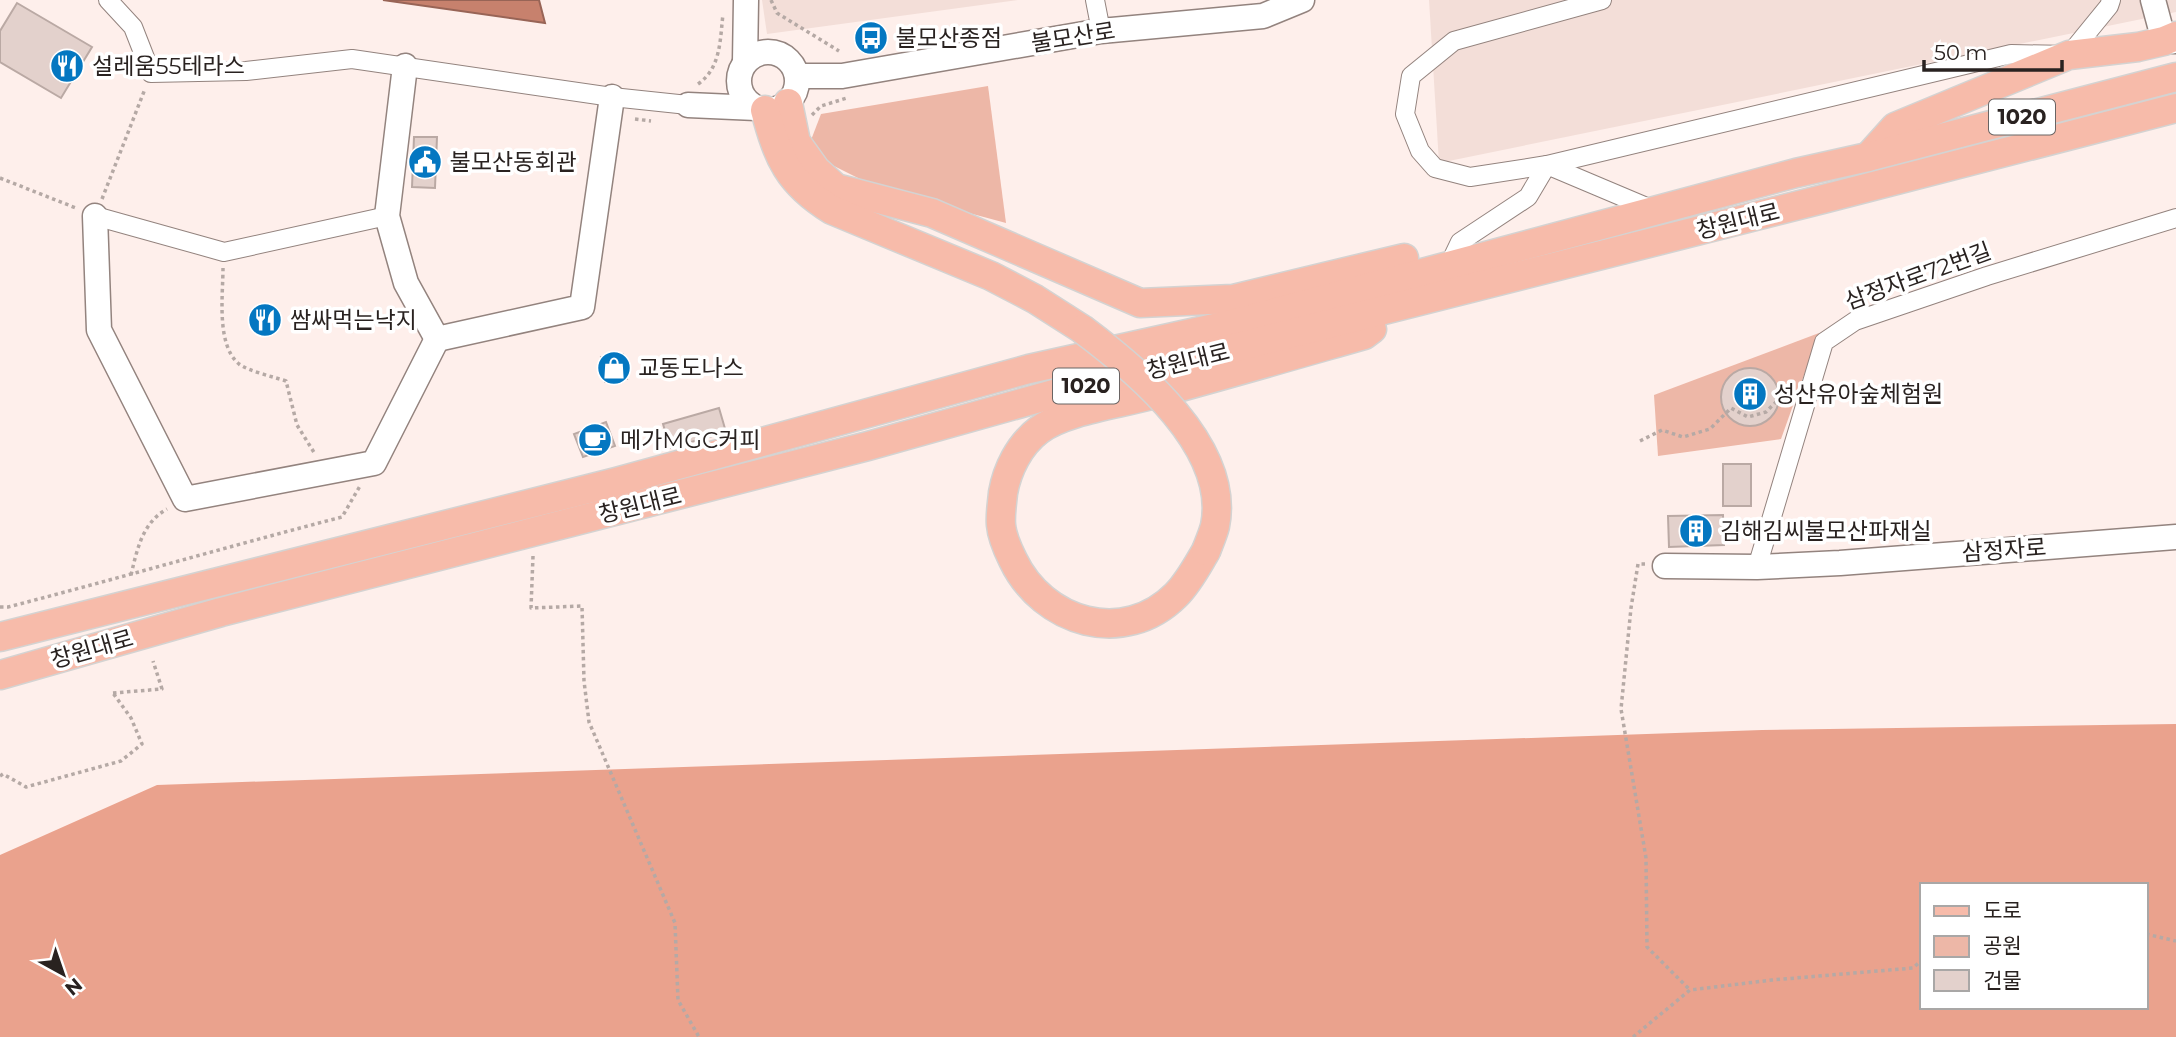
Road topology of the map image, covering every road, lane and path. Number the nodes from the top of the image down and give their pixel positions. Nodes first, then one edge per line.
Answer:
1 (108, 0) edge
2 (771, 0) edge
3 (1096, 0) edge
4 (1303, 0) edge
5 (1602, 0) edge
6 (2111, 0) edge
7 (2153, 0) edge
8 (746, 4) edge
9 (723, 14) dead end
10 (1101, 31) junction
11 (2172, 39) edge
12 (780, 54) junction
13 (2069, 55) junction
14 (745, 62) junction
15 (405, 66) junction
16 (150, 73) junction
17 (843, 75) junction
18 (2176, 77) edge
19 (740, 88) junction
20 (612, 97) junction
21 (690, 97) junction
22 (785, 101) junction
23 (2176, 108) edge
24 (1868, 157) junction
25 (1547, 165) junction
26 (0, 178) edge
27 (1656, 211) junction
28 (96, 216) junction
29 (387, 216) junction
30 (2176, 218) edge
31 (223, 252) junction
32 (1442, 267) junction
33 (1396, 307) junction
34 (437, 339) junction
35 (1806, 404) junction
36 (1640, 441) dead end
37 (374, 463) junction
38 (327, 472) junction
39 (185, 499) junction
40 (534, 532) junction
41 (2176, 537) edge
42 (1665, 566) joint
43 (1757, 567) junction
44 (131, 575) junction
45 (0, 607) edge
46 (0, 637) edge
47 (153, 661) dead end
48 (0, 675) edge
49 (0, 776) edge
50 (2148, 934) edge
51 (2176, 941) edge
52 (1920, 963) edge
53 (1690, 990) junction
54 (699, 1037) edge
55 (1633, 1037) edge

1 - 16 street
2 - 17 path
3 - 10 street
4 - 10 street, 불모산로
5 - 25 street
6 - 13 street
7 - 11 street
8 - 12 street
8 - 14 street
9 - 21 path
10 - 17 street, 불모산로
11 - 13 main road
12 - 14 street
12 - 22 street
13 - 24 main road
13 - 25 street
14 - 19 street
15 - 16 street
15 - 20 street
15 - 29 street
16 - 28 path
17 - 22 street, 불모산로
17 - 22 path
18 - 24 main road, 창원대로 / 1020
19 - 21 street
19 - 22 street
20 - 21 street
20 - 34 street
21 - 22 street, 불모산로
22 - 32 main road
22 - 33 main road, bridge
23 - 33 main road, 창원대로 / 1020
24 - 27 main road, 창원대로 / 1020
25 - 27 street
25 - 32 street
26 - 28 path
27 - 32 main road, 창원대로 / 1020
28 - 31 street
28 - 39 street
29 - 31 street
29 - 34 street
30 - 35 street, 삼정자로72번길
31 - 38 path
32 - 46 main road, 창원대로 / 1020
33 - 40 main road, 창원대로 / 1020
34 - 37 street
35 - 36 path
35 - 43 street, 삼정자로72번길
37 - 38 street
37 - 44 path
38 - 39 street
39 - 44 path
40 - 48 main road, 창원대로 / 1020
40 - 54 path
41 - 43 street, 삼정자로
42 - 43 street, 삼정자로
42 - 53 path
44 - 45 path
47 - 49 path
50 - 51 path
52 - 53 path
53 - 55 path

